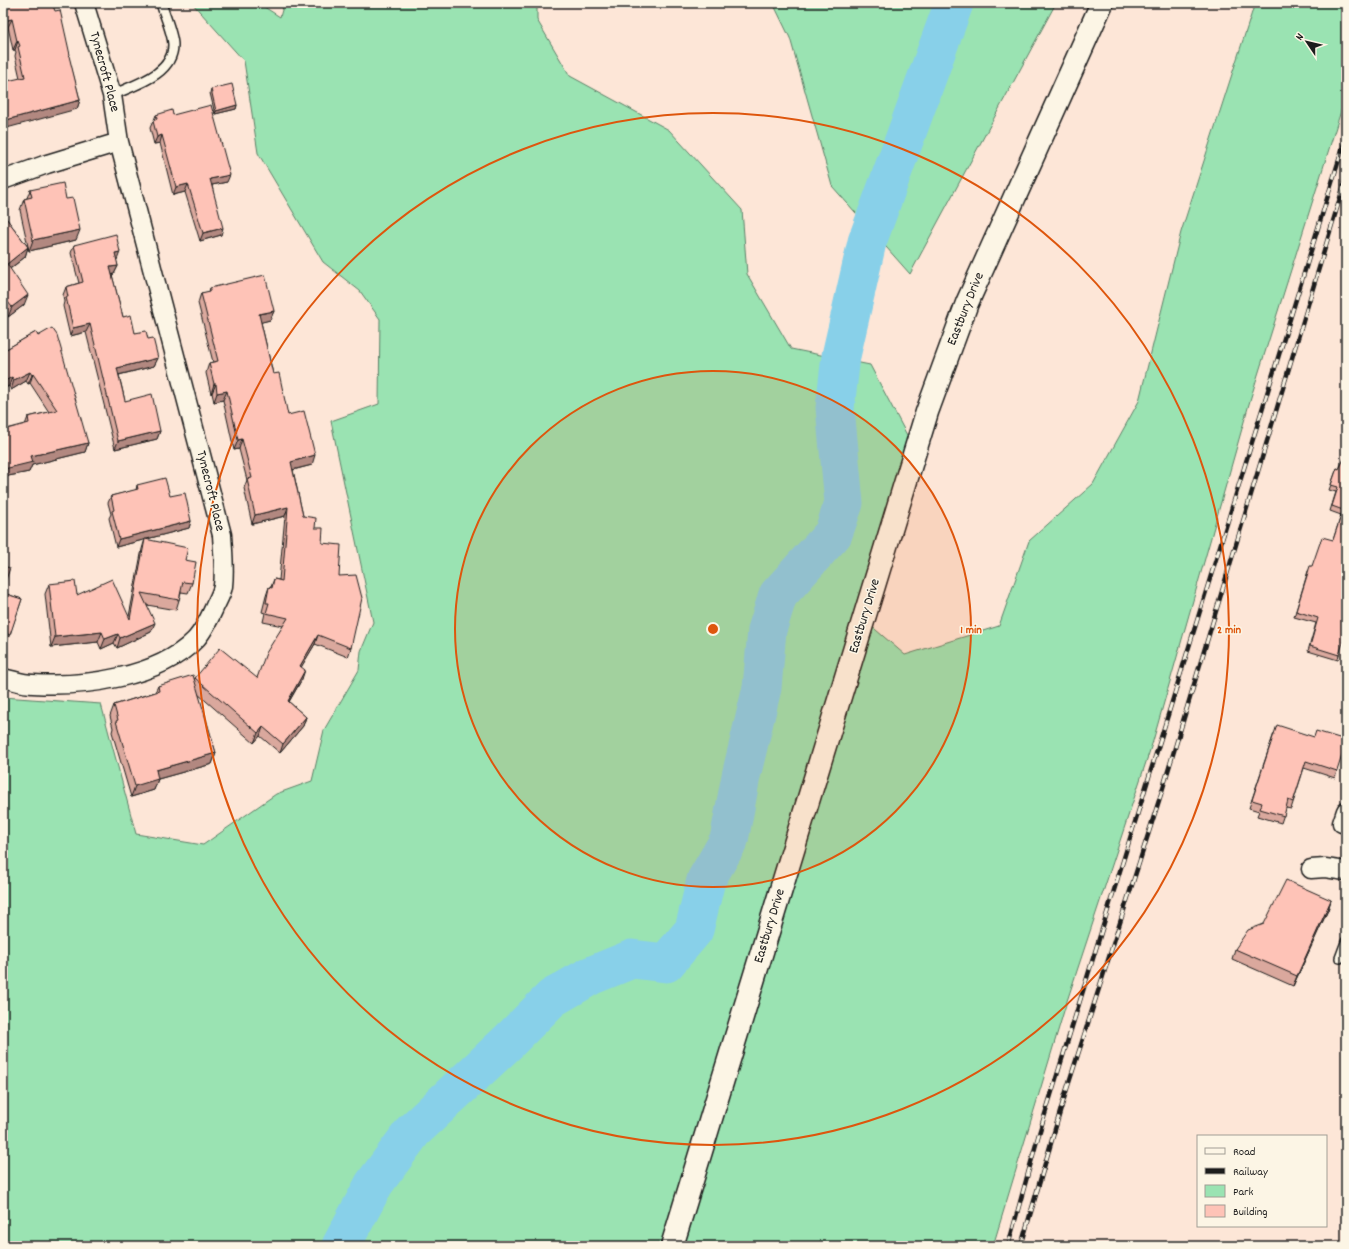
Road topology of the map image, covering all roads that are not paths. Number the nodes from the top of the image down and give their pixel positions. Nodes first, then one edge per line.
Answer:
1 (84, 3) edge
2 (161, 3) edge
3 (1102, 3) edge
4 (112, 95) junction
5 (119, 142) junction
6 (3, 180) edge
7 (3, 678) edge
8 (1311, 869) dead end
9 (1346, 871) edge
10 (1346, 942) edge
11 (1340, 958) dead end
12 (672, 1246) edge

1 - 4 street, Tynecroft Place
2 - 4 lane
3 - 12 street, Eastbury Drive
4 - 5 street, Tynecroft Place
5 - 6 street
5 - 7 street, Tynecroft Place
8 - 9 street
10 - 11 lane

